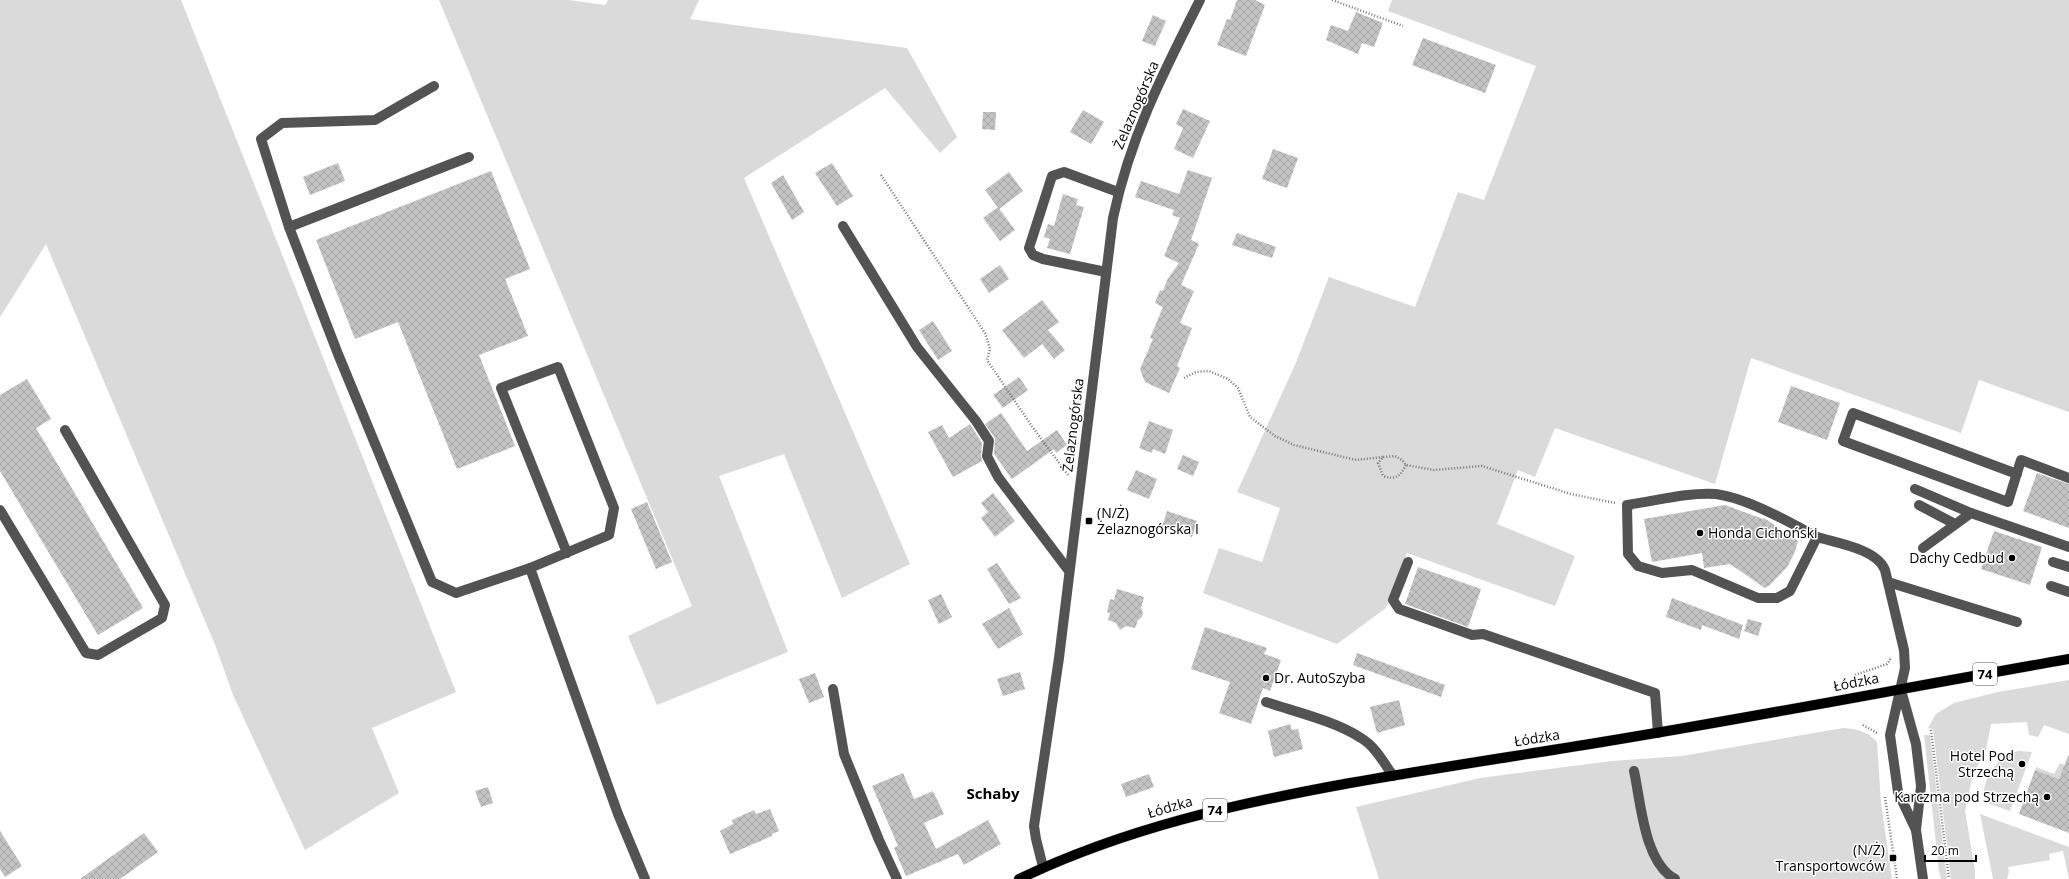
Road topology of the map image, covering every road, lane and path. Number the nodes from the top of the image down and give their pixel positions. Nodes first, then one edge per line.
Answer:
1 (1200, 0) edge
2 (1332, 0) edge
3 (1403, 26) dead end
4 (434, 86) dead end
5 (469, 157) dead end
6 (881, 175) dead end
7 (1118, 192) junction
8 (843, 226) dead end
9 (289, 228) junction
10 (1106, 272) junction
11 (1184, 378) dead end
12 (65, 430) dead end
13 (1383, 457) junction
14 (1406, 465) junction
15 (2016, 474) junction
16 (2069, 478) edge
17 (1915, 489) dead end
18 (1079, 490) junction
19 (1627, 505) junction
20 (1919, 505) dead end
21 (0, 510) edge
22 (1971, 513) junction
23 (1955, 524) junction
24 (1817, 537) junction
25 (1924, 548) dead end
26 (2069, 548) edge
27 (567, 553) junction
28 (1408, 562) dead end
29 (2053, 562) dead end
30 (2069, 567) edge
31 (530, 568) junction
32 (1069, 572) junction
33 (1888, 582) junction
34 (2051, 586) dead end
35 (2069, 592) edge
36 (2017, 622) dead end
37 (1894, 652) dead end
38 (2069, 659) edge
39 (1855, 675) dead end
40 (1900, 688) junction
41 (833, 689) dead end
42 (1266, 702) dead end
43 (1931, 730) dead end
44 (1658, 733) junction
45 (1634, 771) dead end
46 (1393, 776) junction
47 (1916, 830) junction
48 (1044, 867) junction
49 (645, 879) edge
50 (897, 879) edge
51 (1019, 879) edge
52 (1676, 879) edge
53 (1923, 879) edge
54 (1949, 879) edge

1 - 7 street, Żelaznogórska
2 - 3 path
4 - 9 street
5 - 9 street
6 - 18 path
7 - 10 street, Żelaznogórska
7 - 10 street
8 - 32 street
9 - 31 street
10 - 18 street, Żelaznogórska
11 - 13 path
12 - 21 street
13 - 14 path
13 - 14 path
14 - 19 path
15 - 15 street
15 - 16 street
17 - 22 street
18 - 32 street, Żelaznogórska
19 - 24 street
19 - 24 street
20 - 23 street
22 - 23 street
22 - 26 street
23 - 25 street
24 - 33 street
27 - 27 street
27 - 31 street
28 - 44 street
29 - 30 street
31 - 49 street
32 - 48 street, Żelaznogórska
33 - 36 street
33 - 40 street
34 - 35 street
37 - 39 path
38 - 40 main road, Łódzka / 74
40 - 44 main road, Łódzka / 74
40 - 47 street
40 - 47 street
41 - 50 street
42 - 46 street
43 - 54 path
44 - 46 main road, Łódzka / 74
45 - 52 street
46 - 48 main road, Łódzka / 74
47 - 53 street
48 - 51 main road, Łódzka / 74

